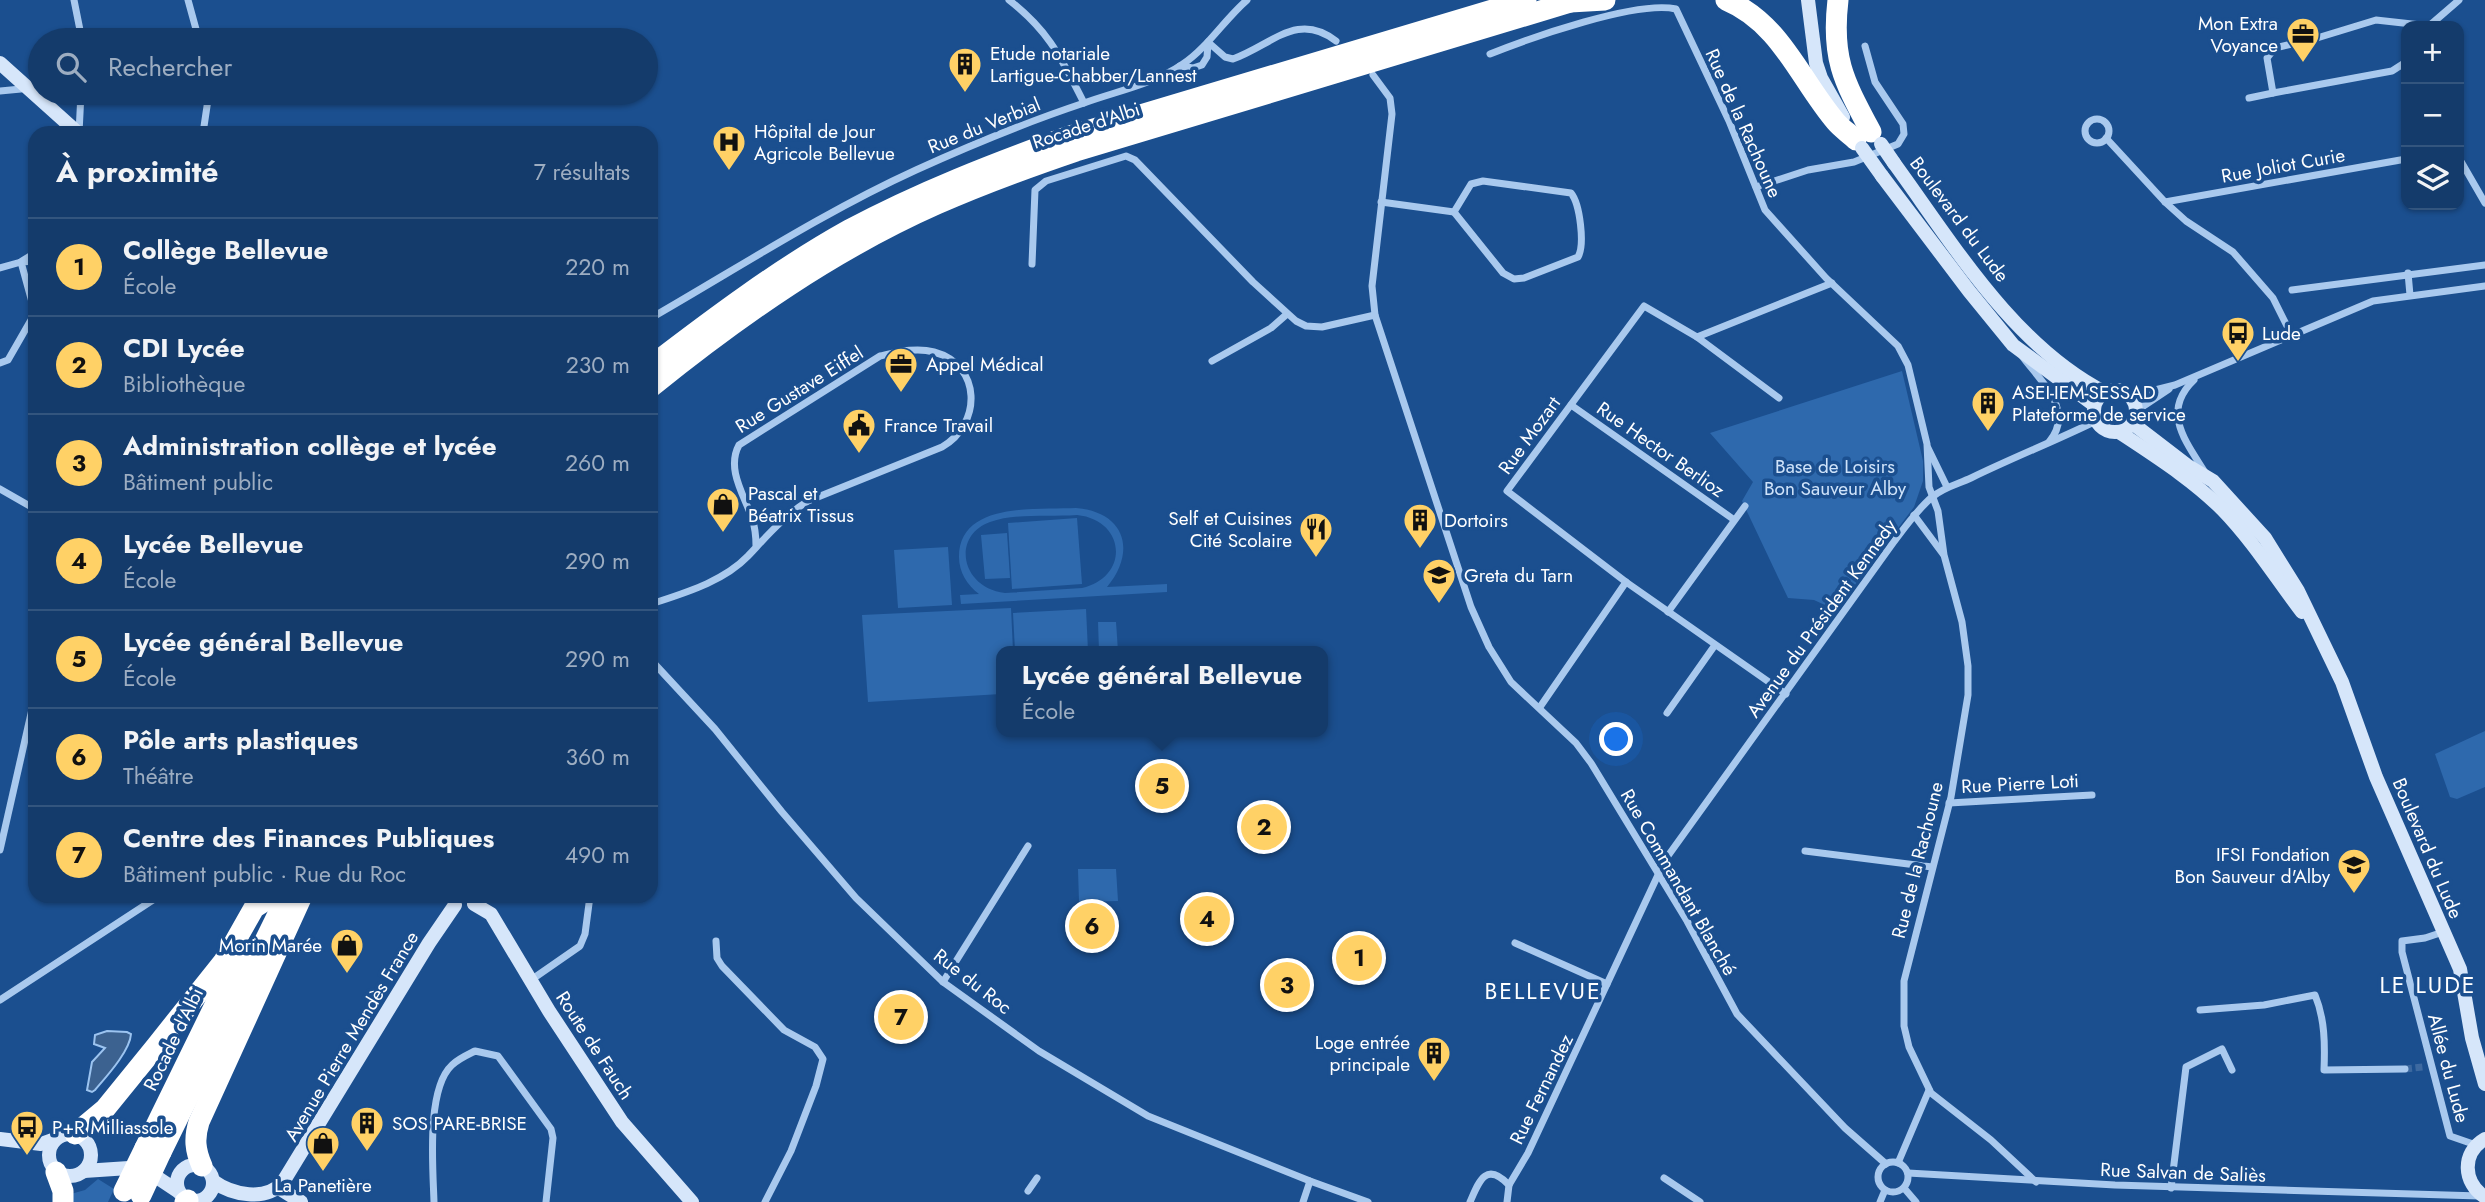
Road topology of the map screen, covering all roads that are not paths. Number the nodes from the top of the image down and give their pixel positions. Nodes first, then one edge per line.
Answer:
1 (74, 0) edge
2 (188, 0) edge
3 (1009, 0) edge
4 (1247, 0) edge
5 (1526, 0) edge
6 (1605, 0) edge
7 (1726, 0) edge
8 (1808, 0) edge
9 (1838, 0) edge
10 (2459, 0) edge
11 (1574, 1) edge
12 (2435, 21) edge
13 (2401, 23) edge
14 (80, 28) edge
15 (196, 28) edge
16 (1336, 41) dead end
17 (1208, 42) junction
18 (1865, 46) dead end
19 (1490, 54) dead end
20 (0, 63) edge
21 (2401, 65) edge
22 (1180, 66) junction
23 (1373, 75) dead end
24 (26, 85) joint
25 (0, 91) edge
26 (2273, 93) junction
27 (2249, 98) dead end
28 (1084, 103) junction
29 (48, 105) edge
30 (80, 105) edge
31 (207, 105) edge
32 (70, 126) edge
33 (79, 126) edge
34 (204, 126) edge
35 (2106, 138) dead end
36 (1867, 141) junction
37 (2401, 160) edge
38 (2464, 167) edge
39 (1756, 187) junction
40 (1381, 202) junction
41 (2165, 202) junction
42 (2485, 203) edge
43 (1454, 212) junction
44 (28, 258) edge
45 (21, 262) junction
46 (28, 262) edge
47 (1032, 264) dead end
48 (2485, 265) edge
49 (0, 268) edge
50 (2408, 273) junction
51 (1832, 283) junction
52 (2485, 286) edge
53 (28, 288) edge
54 (2292, 289) dead end
55 (2410, 295) junction
56 (658, 314) edge
57 (1287, 314) junction
58 (1375, 315) junction
59 (28, 325) edge
60 (2291, 334) junction
61 (1697, 337) junction
62 (2013, 345) junction
63 (658, 361) edge
64 (1212, 361) dead end
65 (0, 363) edge
66 (2200, 374) junction
67 (658, 381) edge
68 (2175, 385) junction
69 (2104, 392) junction
70 (2129, 394) junction
71 (1779, 398) dead end
72 (1571, 405) junction
73 (2094, 405) junction
74 (2134, 417) junction
75 (2096, 421) junction
76 (2119, 432) junction
77 (2048, 443) junction
78 (1927, 444) junction
79 (2209, 478) junction
80 (1947, 486) junction
81 (0, 489) edge
82 (1933, 496) junction
83 (28, 505) edge
84 (1745, 506) dead end
85 (1914, 515) junction
86 (1733, 519) junction
87 (756, 546) junction
88 (1944, 555) junction
89 (1626, 582) junction
90 (658, 601) edge
91 (1668, 612) junction
92 (2317, 633) junction
93 (1715, 645) junction
94 (658, 668) edge
95 (1786, 694) junction
96 (1540, 707) junction
97 (1667, 713) dead end
98 (28, 727) edge
99 (2092, 795) dead end
100 (1949, 803) junction
101 (1028, 845) dead end
102 (0, 850) edge
103 (1805, 851) dead end
104 (1932, 867) junction
105 (1658, 873) junction
106 (148, 903) edge
107 (264, 903) edge
108 (272, 903) edge
109 (299, 903) edge
110 (453, 903) edge
111 (458, 903) edge
112 (472, 903) edge
113 (478, 903) edge
114 (589, 903) edge
115 (2443, 932) junction
116 (716, 942) dead end
117 (1515, 943) dead end
118 (531, 980) junction
119 (943, 982) junction
120 (1607, 984) junction
121 (0, 1000) edge
122 (2200, 1010) dead end
123 (2423, 1067) tunnel mouth
124 (2432, 1067) junction
125 (2405, 1069) tunnel mouth
126 (2232, 1070) dead end
127 (2485, 1084) edge
128 (1929, 1090) junction
129 (65, 1137) junction
130 (0, 1139) edge
131 (2480, 1142) edge
132 (21, 1143) junction
133 (91, 1152) junction
134 (1898, 1163) junction
135 (1886, 1164) junction
136 (52, 1167) junction
137 (84, 1171) junction
138 (1908, 1172) junction
139 (199, 1173) junction
140 (1037, 1178) dead end
141 (1664, 1178) dead end
142 (1310, 1181) junction
143 (2470, 1181) junction
144 (2036, 1182) junction
145 (1509, 1185) junction
146 (279, 1188) junction
147 (1904, 1188) junction
148 (2171, 1188) junction
149 (1885, 1189) junction
150 (1028, 1191) dead end
151 (231, 1192) junction
152 (2283, 1192) junction
153 (2484, 1196) edge
154 (2457, 1197) junction
155 (130, 1198) edge
156 (189, 1198) edge
157 (63, 1202) edge
158 (301, 1202) edge
159 (434, 1202) edge
160 (546, 1202) edge
161 (692, 1202) edge
162 (765, 1202) edge
163 (1303, 1202) edge
164 (1368, 1202) edge
165 (1470, 1202) edge
166 (1507, 1202) edge
167 (1700, 1202) edge
168 (1880, 1202) edge
169 (1916, 1202) edge
170 (2278, 1202) edge
171 (2464, 1202) edge

1 - 14 street
2 - 15 street
3 - 28 street
4 - 17 street, Rue du Verbial
5 - 63 highway, Rocade d'Albi
6 - 11 highway, Rocade d'Albi
7 - 36 highway
8 - 36 main road, Boulevard du Lude
9 - 36 highway
10 - 12 street
11 - 67 highway, Rocade d'Albi
13 - 26 street
16 - 17 street
17 - 22 street, Rue du Verbial
17 - 22 street
18 - 39 street
19 - 39 street, Rue de la Rachoune
20 - 24 main road
21 - 26 street
22 - 28 street, Rue du Verbial
23 - 40 street, Rue Commandant Blanché
24 - 25 street
26 - 27 street
28 - 56 street, Rue du Verbial
29 - 32 main road
30 - 33 street
31 - 34 street
35 - 41 street
36 - 62 main road, Boulevard du Lude, bridge
36 - 69 main road, Boulevard du Lude, bridge
37 - 41 street, Rue Joliot Curie
38 - 42 street
39 - 51 street, Rue de la Rachoune
40 - 43 street
40 - 58 street, Rue Commandant Blanché
41 - 60 street
43 - 43 street
44 - 45 street
45 - 46 street
45 - 49 street
45 - 53 street
47 - 57 street
48 - 50 street
50 - 54 street
50 - 55 street
51 - 61 street
51 - 78 street, Rue de la Rachoune
52 - 55 street
55 - 60 street
57 - 58 street
57 - 64 street
58 - 96 street, Rue Commandant Blanché
59 - 65 street
60 - 66 street
61 - 71 street, Rue Mozart
61 - 72 street, Rue Mozart
62 - 73 main road, Boulevard du Lude
62 - 77 street, Boulevard du Lude
66 - 68 street
66 - 79 street
68 - 70 street
68 - 74 street
69 - 70 main road
69 - 73 main road
70 - 74 main road
72 - 86 street, Rue Hector Berlioz
72 - 89 street, Rue Mozart
73 - 75 main road
74 - 76 main road
74 - 79 main road, Boulevard du Lude
75 - 76 main road
75 - 77 street, Avenue du Président Kennedy
76 - 92 main road, Boulevard du Lude
77 - 80 street, Avenue du Président Kennedy
78 - 80 street
78 - 82 street, Rue de la Rachoune
79 - 92 main road, Boulevard du Lude
80 - 82 street, Avenue du Président Kennedy
81 - 83 street
82 - 85 street, Avenue du Président Kennedy
82 - 88 street, Rue de la Rachoune
84 - 86 street
85 - 88 street, Rue de la Rachoune
85 - 95 street, Avenue du Président Kennedy
86 - 91 street
87 - 87 street, Rue Gustave Eiffel
87 - 90 street, Rue Gustave Eiffel
88 - 100 street, Rue de la Rachoune
89 - 91 street
89 - 96 street
91 - 93 street
92 - 115 main road, Boulevard du Lude
93 - 95 street
93 - 97 street
94 - 119 street, Rue du Roc
95 - 105 street, Avenue du Président Kennedy
96 - 105 street, Rue Commandant Blanché
98 - 102 street
99 - 100 street, Rue Pierre Loti
100 - 104 street, Rue de la Rachoune
101 - 119 street
103 - 104 street
104 - 128 street, Rue de la Rachoune
105 - 120 street, Rue Fernandez
105 - 135 street, Rue Commandant Blanché
106 - 121 street
107 - 129 highway
108 - 155 highway, Rocade d'Albi, bridge
109 - 139 highway
110 - 146 main road, Avenue Pierre Mendès France
111 - 112 main road
113 - 118 main road, Route de Fauch
114 - 118 street
115 - 124 street, Allée du Lude
115 - 127 main road, Boulevard du Lude
116 - 162 street
117 - 120 street
118 - 161 main road, Route de Fauch
119 - 142 street, Rue du Roc
120 - 145 street, Rue Fernandez
122 - 125 street
123 - 124 street
124 - 131 street, Allée du Lude
126 - 148 street
128 - 134 street
128 - 144 street
129 - 132 main road
129 - 133 main road
129 - 136 main road
130 - 132 main road
131 - 143 main road
132 - 136 main road
133 - 137 main road
133 - 137 main road
134 - 135 street
134 - 138 street
135 - 149 street
136 - 137 main road
136 - 157 highway
138 - 144 street, Rue Salvan de Saliès
138 - 147 street
139 - 151 main road
139 - 156 main road
139 - 156 main road
139 - 156 main road
140 - 150 street
141 - 167 street
142 - 163 street
142 - 164 street, Rue du Roc
143 - 153 main road
143 - 154 street
144 - 148 street, Rue Salvan de Saliès
145 - 165 street
145 - 166 street, Rue Fernandez
146 - 151 main road
146 - 158 main road
147 - 149 street
147 - 169 street
148 - 152 street, Rue Salvan de Saliès
149 - 168 street
151 - 156 main road
152 - 154 street, Rue Salvan de Saliès
152 - 170 street
153 - 154 street, Rue Salvan de Saliès
154 - 171 street
159 - 160 street

